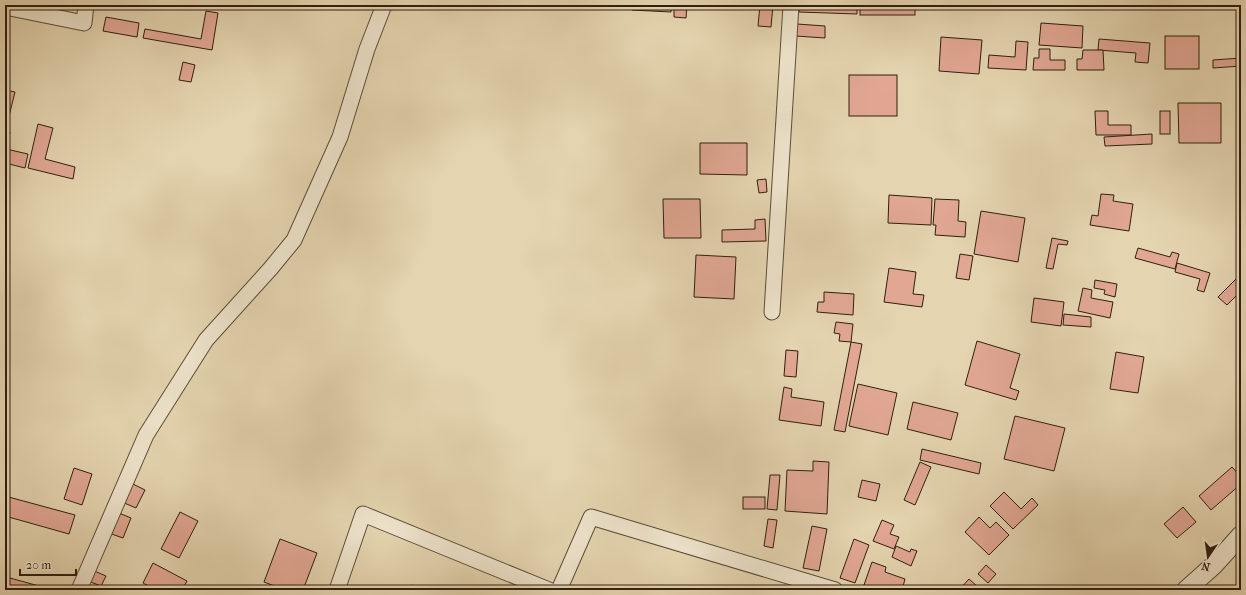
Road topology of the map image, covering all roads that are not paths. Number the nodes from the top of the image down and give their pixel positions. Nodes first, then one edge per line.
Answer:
1 (86, 5) edge
2 (384, 5) edge
3 (791, 5) edge
4 (5, 7) edge
5 (772, 312) dead end
6 (1241, 534) edge
7 (79, 590) edge
8 (337, 590) edge
9 (549, 590) edge
10 (559, 590) edge
11 (835, 590) edge
12 (1186, 590) edge

1 - 4 street
2 - 7 street
3 - 5 street
6 - 12 street
8 - 9 street
10 - 11 street

